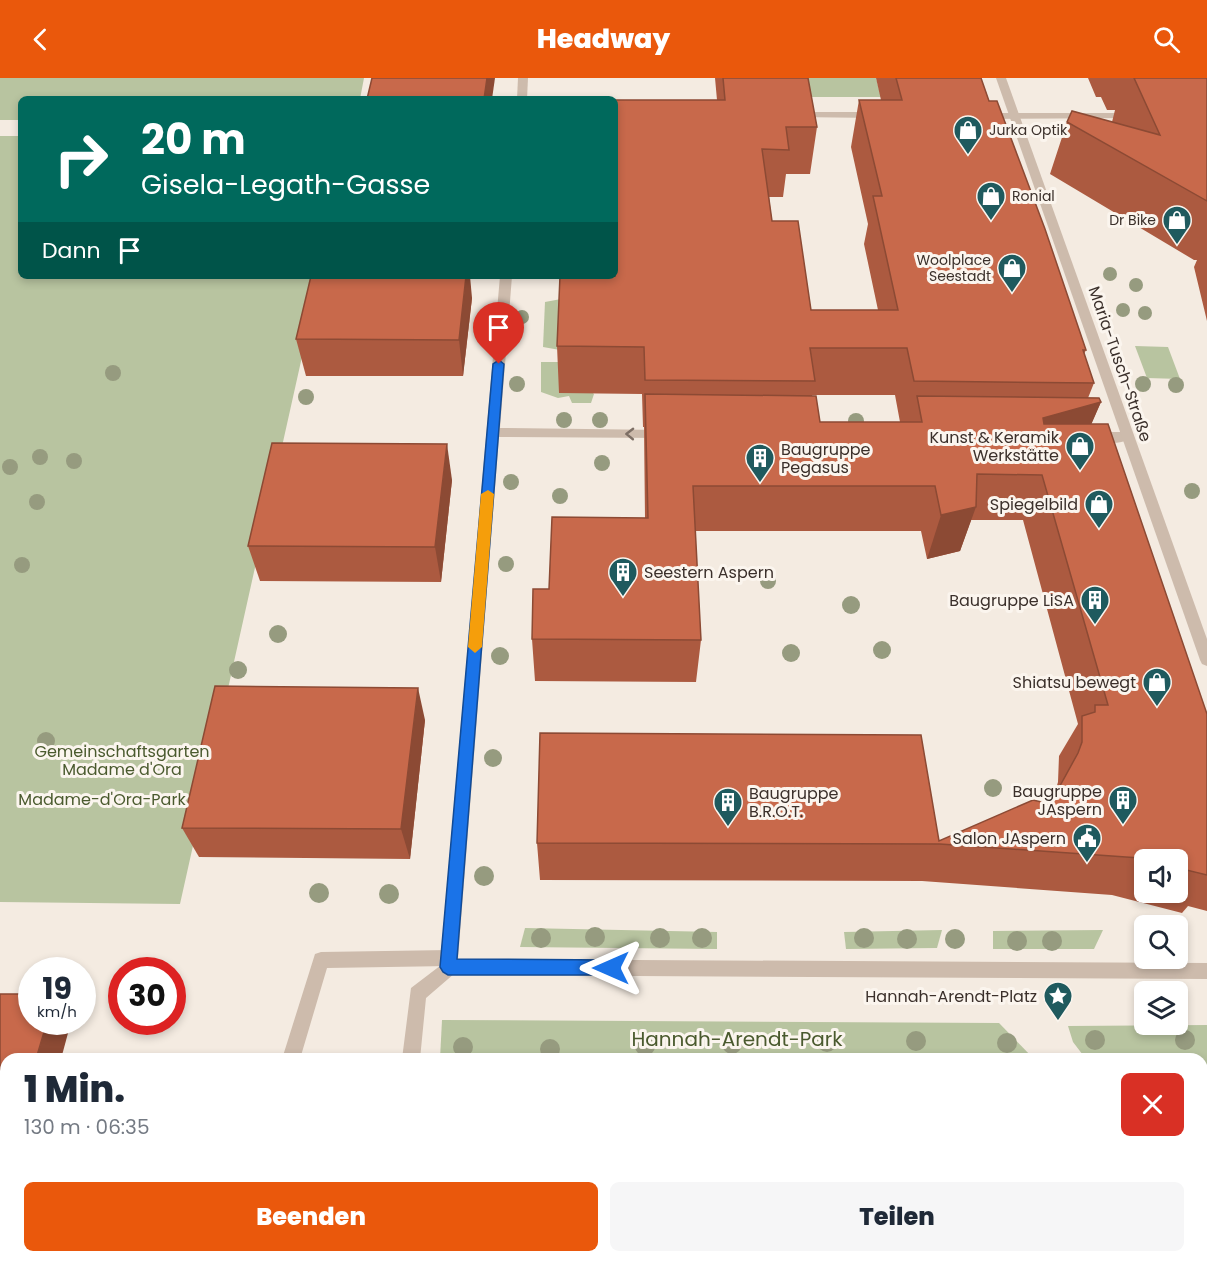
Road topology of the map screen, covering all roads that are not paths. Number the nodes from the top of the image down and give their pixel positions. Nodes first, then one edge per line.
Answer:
1 (523, 78) edge
2 (1001, 78) edge
3 (522, 96) edge
4 (779, 114) edge
5 (884, 115) edge
6 (977, 116) edge
7 (1014, 116) junction
8 (1151, 116) edge
9 (506, 279) edge
10 (492, 432) junction
11 (673, 434) edge
12 (1079, 437) edge
13 (1126, 437) junction
14 (1207, 660) edge
15 (449, 962) junction
16 (1207, 970) edge
17 (293, 1053) edge
18 (412, 1053) edge

1 - 3 street
2 - 7 street, Maria-Tusch-Straße
4 - 5 street
6 - 7 street
7 - 8 street
7 - 13 street, Maria-Tusch-Straße
9 - 10 street
11 -> 10 street
10 - 15 street
12 - 13 street
13 - 14 street, Maria-Tusch-Straße
15 - 16 street
15 - 17 street
15 - 18 street

